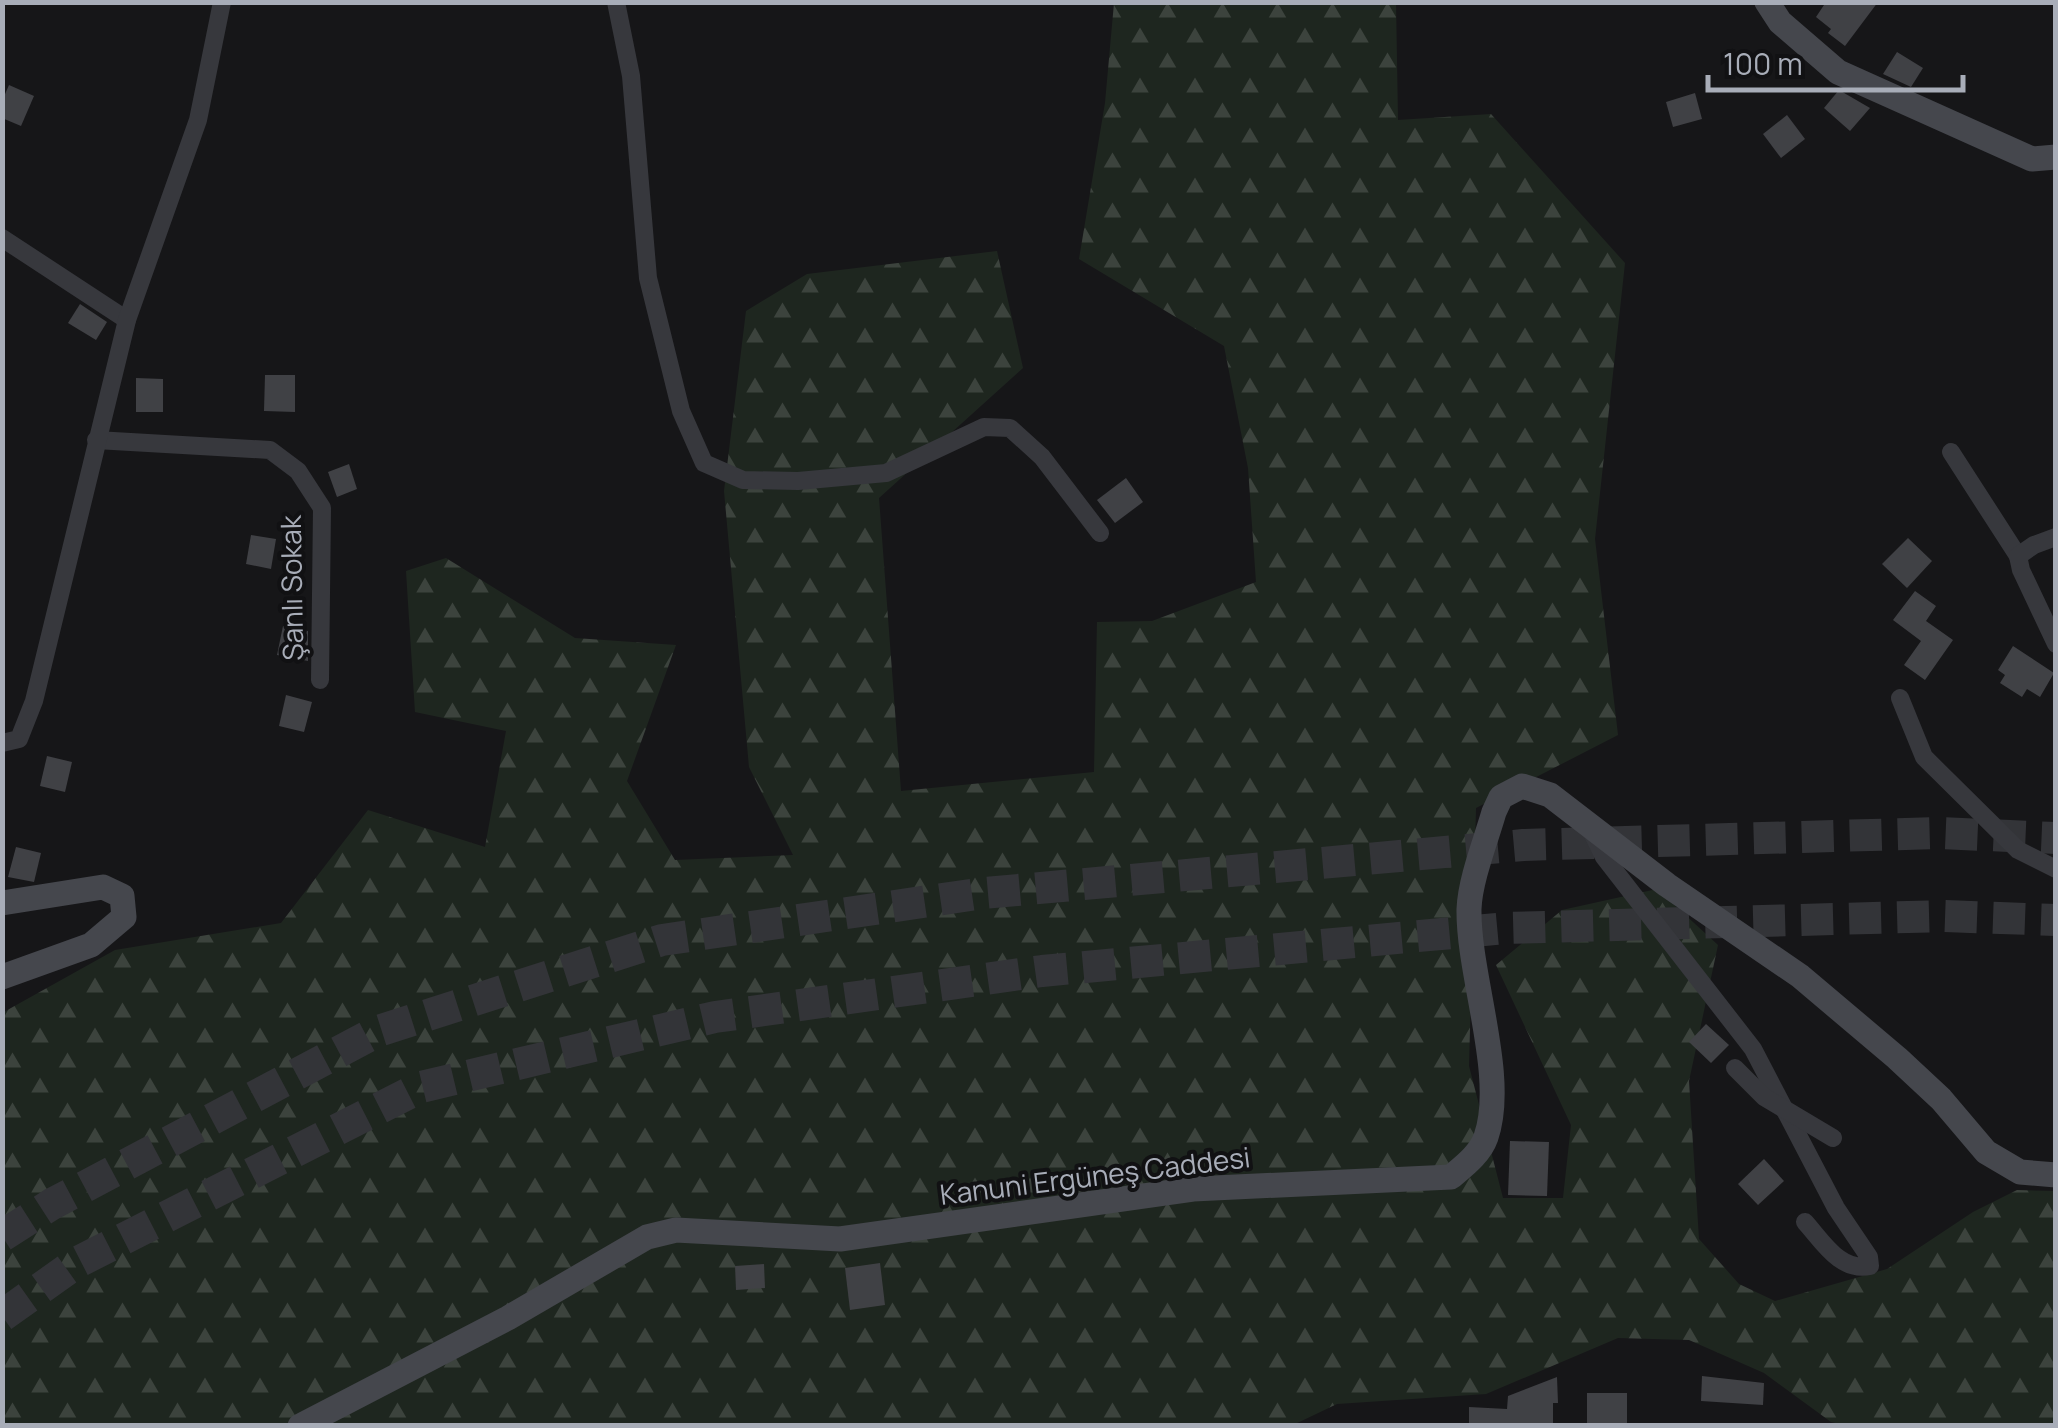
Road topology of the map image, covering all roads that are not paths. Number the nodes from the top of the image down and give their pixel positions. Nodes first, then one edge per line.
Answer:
1 (222, 2) edge
2 (616, 2) edge
3 (1768, 2) edge
4 (2056, 157) edge
5 (2, 238) edge
6 (126, 320) junction
7 (96, 440) junction
8 (1950, 452) dead end
9 (1100, 533) dead end
10 (2056, 537) edge
11 (2018, 556) junction
12 (2056, 644) edge
13 (320, 680) dead end
14 (1900, 698) dead end
15 (2, 743) edge
16 (1589, 825) junction
17 (2056, 869) edge
18 (2, 903) edge
19 (2, 977) edge
20 (1735, 1068) dead end
21 (1785, 1112) junction
22 (1833, 1138) dead end
23 (2056, 1174) edge
24 (1805, 1222) dead end
25 (300, 1426) edge

1 - 6 street
2 - 9 street
3 - 4 street
5 - 6 street
6 - 7 street
7 - 13 street, Şanlı Sokak
7 - 15 street
8 - 11 street
10 - 11 street
11 - 12 street
14 - 17 street
16 - 21 street
16 - 23 street, Kanuni Ergüneş Caddesi
16 - 25 street, Kanuni Ergüneş Caddesi
18 - 19 street
20 - 21 street
21 - 22 street
21 - 24 street

